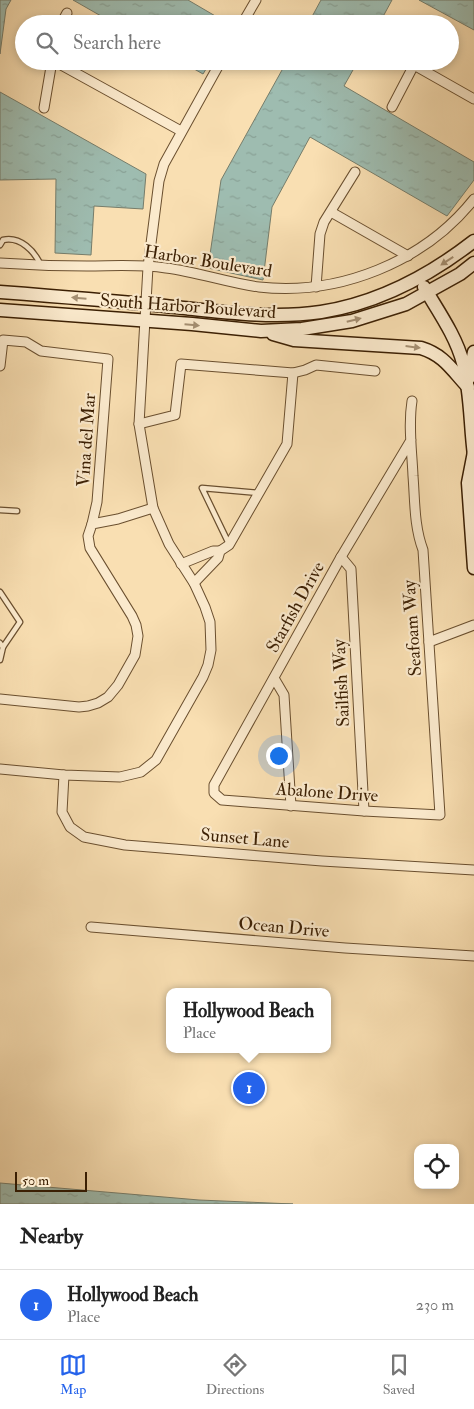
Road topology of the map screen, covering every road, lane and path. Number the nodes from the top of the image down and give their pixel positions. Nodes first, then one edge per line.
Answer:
1 (256, 0) edge
2 (247, 15) edge
3 (51, 70) edge
4 (69, 70) edge
5 (216, 70) edge
6 (411, 70) edge
7 (426, 70) edge
8 (474, 99) edge
9 (392, 107) dead end
10 (44, 108) dead end
11 (181, 131) junction
12 (355, 172) dead end
13 (474, 199) edge
14 (332, 212) junction
15 (474, 241) edge
16 (0, 245) edge
17 (408, 256) junction
18 (0, 263) edge
19 (474, 263) edge
20 (41, 266) junction
21 (148, 267) junction
22 (419, 279) junction
23 (316, 287) junction
24 (0, 292) edge
25 (428, 293) junction
26 (145, 304) junction
27 (0, 310) edge
28 (144, 322) junction
29 (260, 332) junction
30 (474, 352) edge
31 (0, 366) edge
32 (375, 370) dead end
33 (293, 373) junction
34 (468, 388) junction
35 (412, 401) dead end
36 (140, 424) junction
37 (411, 440) junction
38 (474, 454) edge
39 (260, 493) junction
40 (152, 508) junction
41 (0, 510) edge
42 (17, 511) dead end
43 (92, 524) junction
44 (229, 545) junction
45 (220, 551) junction
46 (206, 554) junction
47 (341, 557) junction
48 (181, 564) junction
49 (212, 564) junction
50 (474, 568) edge
51 (194, 583) junction
52 (0, 592) edge
53 (474, 626) edge
54 (429, 642) junction
55 (1, 645) edge
56 (0, 660) edge
57 (274, 678) junction
58 (0, 699) edge
59 (0, 769) edge
60 (64, 775) junction
61 (214, 793) joint
62 (291, 806) junction
63 (364, 811) junction
64 (440, 815) joint
65 (474, 870) edge
66 (91, 927) dead end
67 (474, 956) edge

1 - 2 street
3 - 10 street
4 - 11 street
5 - 11 street
6 - 9 street
7 - 8 street
11 - 21 street
12 - 14 street
13 - 17 street, Harbor Boulevard
14 - 17 street
14 - 23 street
15 -> 22 main road, South Harbor Boulevard
16 - 20 lane
17 - 23 street, Harbor Boulevard
18 - 20 street, Harbor Boulevard
19 - 25 main road, South Harbor Boulevard
20 - 21 street, Harbor Boulevard
21 - 23 street, Harbor Boulevard
21 - 26 street
22 - 25 main road
22 - 26 main road, South Harbor Boulevard
26 -> 24 main road, South Harbor Boulevard
29 -> 25 main road, South Harbor Boulevard
25 - 34 main road
26 - 28 street
27 - 28 main road, South Harbor Boulevard
28 -> 29 main road, South Harbor Boulevard
28 - 36 street
29 -> 34 main road
30 - 34 main road
31 - 43 street, Vina del Mar
32 - 33 street
33 - 36 street
33 - 39 street
34 - 38 main road
35 - 37 street, Seafoam Way
36 - 40 street
37 - 47 street, Starfish Drive
37 - 54 street, Seafoam Way
38 - 50 main road
39 - 44 street
39 - 44 lane
40 - 43 street
40 - 48 street
41 - 42 lane
43 - 58 street, Vina del Mar
44 - 45 street
45 - 46 street
45 - 49 street
46 - 48 street
46 - 49 street
47 - 57 street, Starfish Drive
47 - 63 street, Sailfish Way
48 - 51 street
49 - 51 street
51 - 60 street
52 - 55 lane
53 - 54 street
54 - 64 street, Seafoam Way
55 - 56 lane
57 - 61 street, Starfish Drive
57 - 62 street
59 - 60 street
60 - 65 street, Sunset Lane
61 - 62 street, Abalone Drive
62 - 63 street, Abalone Drive
63 - 64 street, Abalone Drive
66 - 67 street, Ocean Drive

